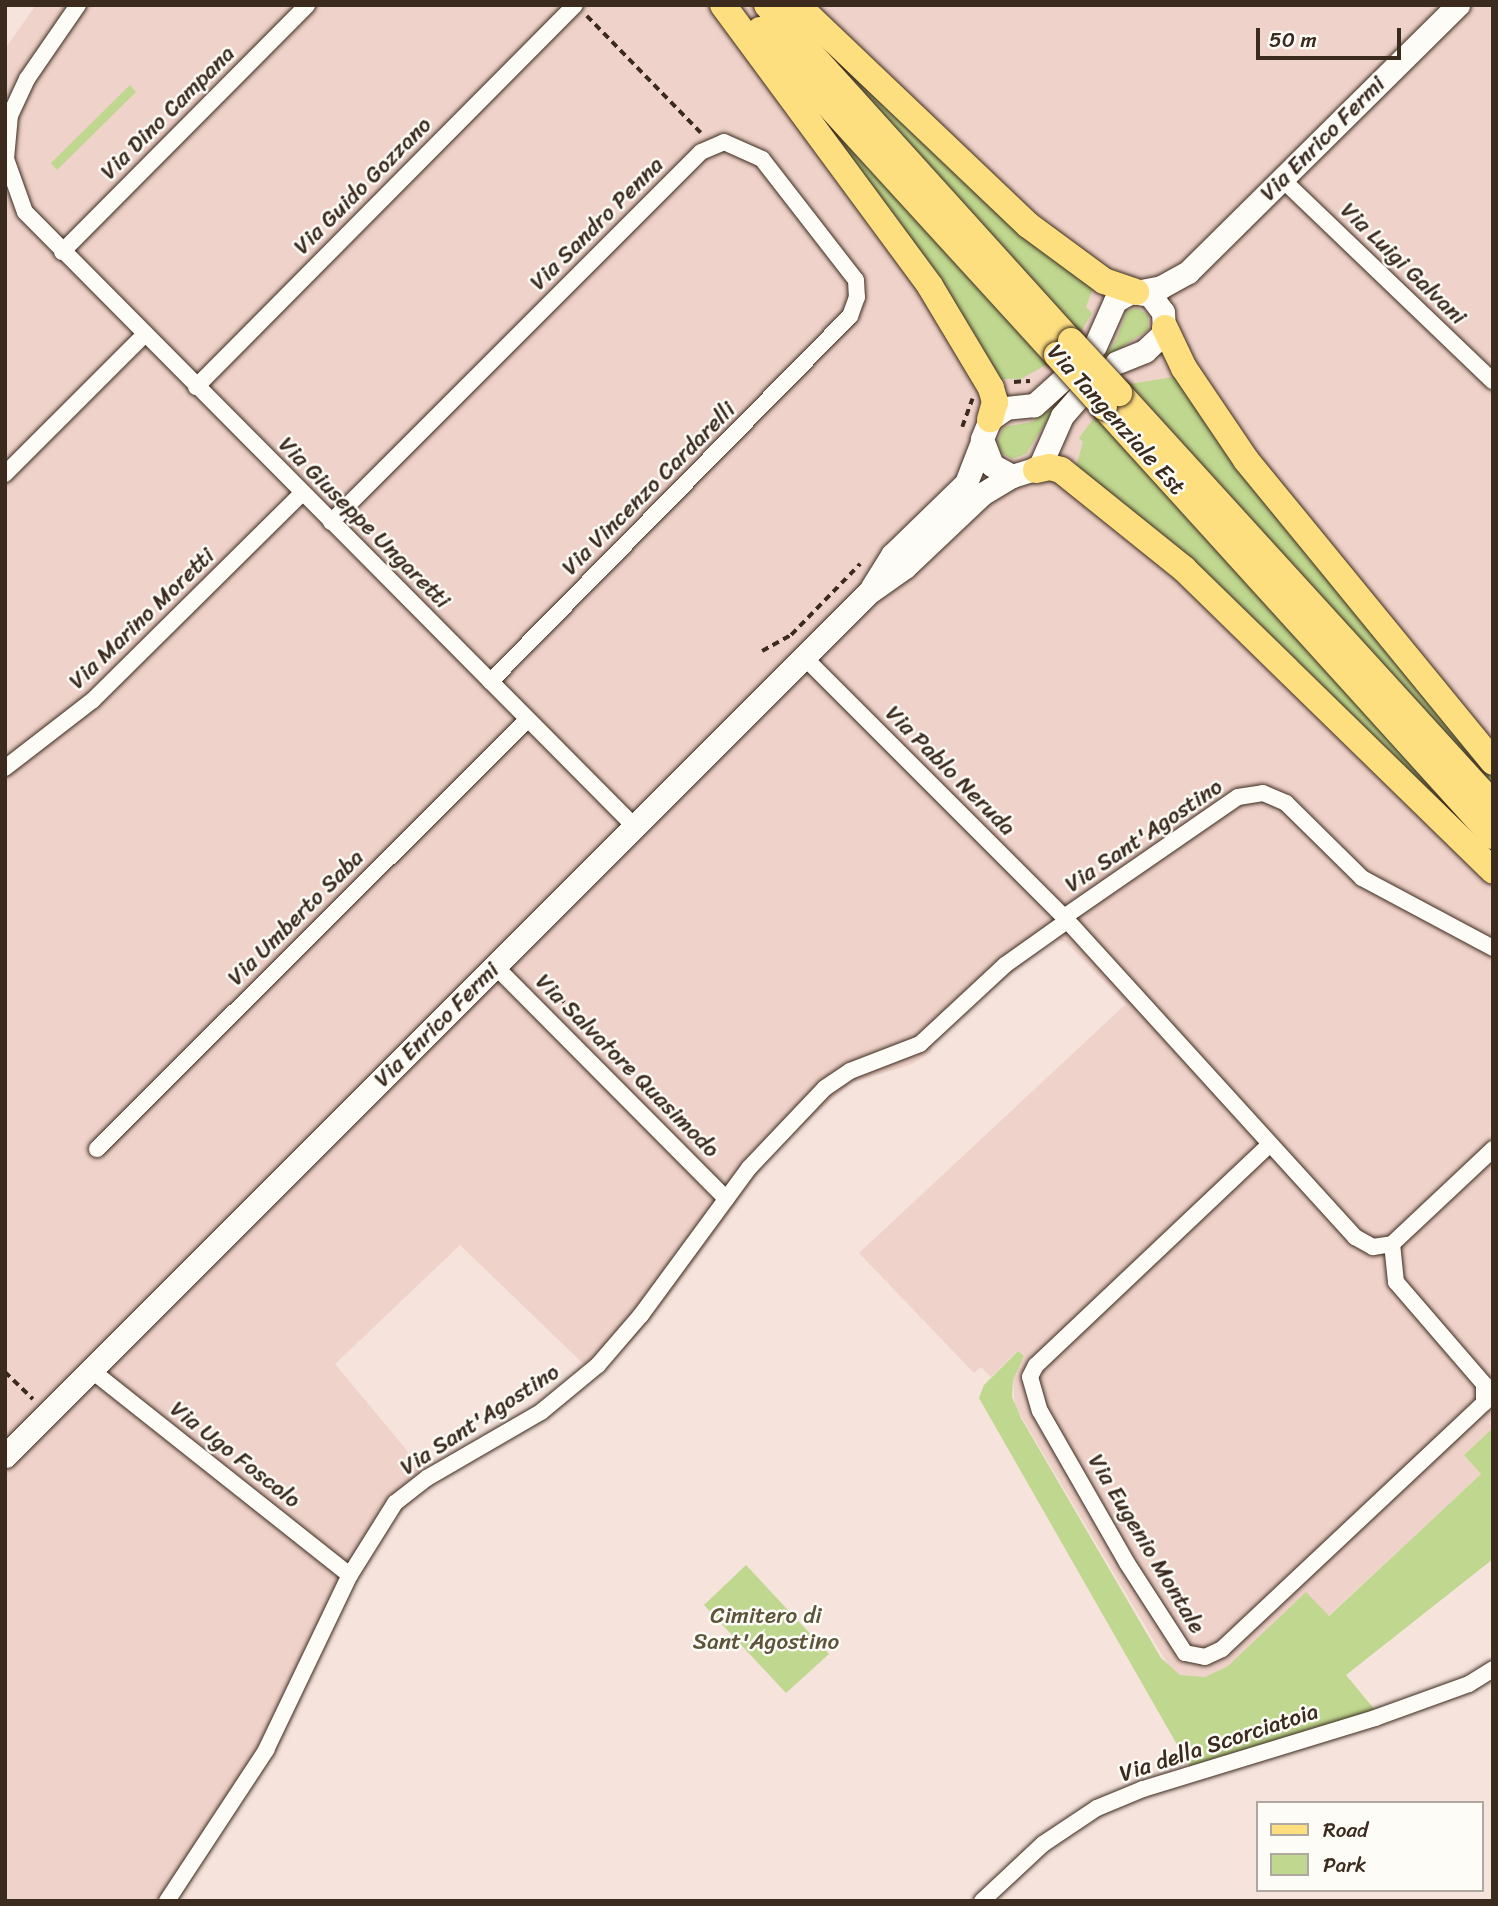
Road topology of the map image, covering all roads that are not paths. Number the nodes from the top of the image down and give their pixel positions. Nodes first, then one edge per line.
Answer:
1 (78, 5) edge
2 (307, 5) edge
3 (575, 5) edge
4 (723, 5) edge
5 (737, 5) edge
6 (767, 5) edge
7 (797, 5) edge
8 (1458, 5) edge
9 (712, 144) joint
10 (1282, 179) junction
11 (62, 253) junction
12 (1188, 272) junction
13 (1136, 292) junction
14 (1165, 324) junction
15 (144, 335) junction
16 (1071, 356) junction
17 (1116, 363) dead end
18 (1493, 381) edge
19 (196, 387) junction
20 (1077, 399) dead end
21 (1112, 400) junction
22 (978, 430) junction
23 (1024, 473) junction
24 (5, 474) edge
25 (302, 493) junction
26 (331, 523) junction
27 (868, 593) junction
28 (804, 657) junction
29 (490, 682) junction
30 (527, 720) junction
31 (1493, 762) edge
32 (5, 768) edge
33 (1493, 804) edge
34 (634, 826) junction
35 (1493, 836) edge
36 (1493, 871) edge
37 (1065, 919) junction
38 (1493, 948) edge
39 (495, 966) junction
40 (1269, 1144) junction
41 (97, 1149) dead end
42 (1493, 1149) edge
43 (726, 1199) junction
44 (1392, 1244) junction
45 (91, 1370) junction
46 (5, 1456) edge
47 (350, 1575) junction
48 (1493, 1669) edge
49 (167, 1901) edge
50 (982, 1901) edge

1 - 11 street, Via Giuseppe Ungaretti
2 - 11 street, Via Dino Campana
3 - 19 street, Via Guido Gozzano
4 - 22 main road
5 - 16 main road, Via Tangenziale Est
6 - 16 main road, Via Tangenziale Est
7 - 13 main road
8 - 10 street, Via Enrico Fermi
9 - 26 street, Via Sandro Penna
9 - 29 street, Via Vincenzo Cardarelli
10 - 12 street, Via Enrico Fermi
10 - 18 street, Via Luigi Galvani
11 - 15 street, Via Giuseppe Ungaretti
12 - 13 street, Via Enrico Fermi
12 - 14 street, Via Enrico Fermi
13 - 14 street
13 - 16 street, Via Enrico Fermi
14 - 17 street, Via Enrico Fermi
14 - 31 main road
15 - 19 street, Via Giuseppe Ungaretti
15 - 24 street
16 - 21 main road, Via Tangenziale Est, bridge
16 - 22 street, Via Enrico Fermi
19 - 25 street, Via Giuseppe Ungaretti
20 - 23 street, Via Enrico Fermi
21 - 33 main road, Via Tangenziale Est
21 - 35 main road, Via Tangenziale Est
22 - 23 street
22 - 27 street, Via Enrico Fermi
23 - 27 street, Via Enrico Fermi
23 - 36 main road
25 - 26 street, Via Giuseppe Ungaretti
25 - 32 street, Via Marino Moretti
26 - 29 street, Via Giuseppe Ungaretti
27 - 28 street, Via Enrico Fermi
28 - 34 street, Via Enrico Fermi
28 - 37 street, Via Pablo Neruda
29 - 30 street, Via Giuseppe Ungaretti
30 - 34 street, Via Giuseppe Ungaretti
30 - 41 street, Via Umberto Saba
34 - 39 street, Via Enrico Fermi
37 - 38 street, Via Sant'Agostino
37 - 40 street
37 - 43 street, Via Sant'Agostino
39 - 43 street, Via Salvatore Quasimodo
39 - 45 street, Via Enrico Fermi
40 - 44 street
40 - 44 street, Via Eugenio Montale
42 - 44 street
43 - 47 street, Via Sant'Agostino
45 - 46 street, Via Enrico Fermi
45 - 47 street, Via Ugo Foscolo
47 - 49 street, Via Sant'Agostino
48 - 50 street, Via della Scorciatoia

